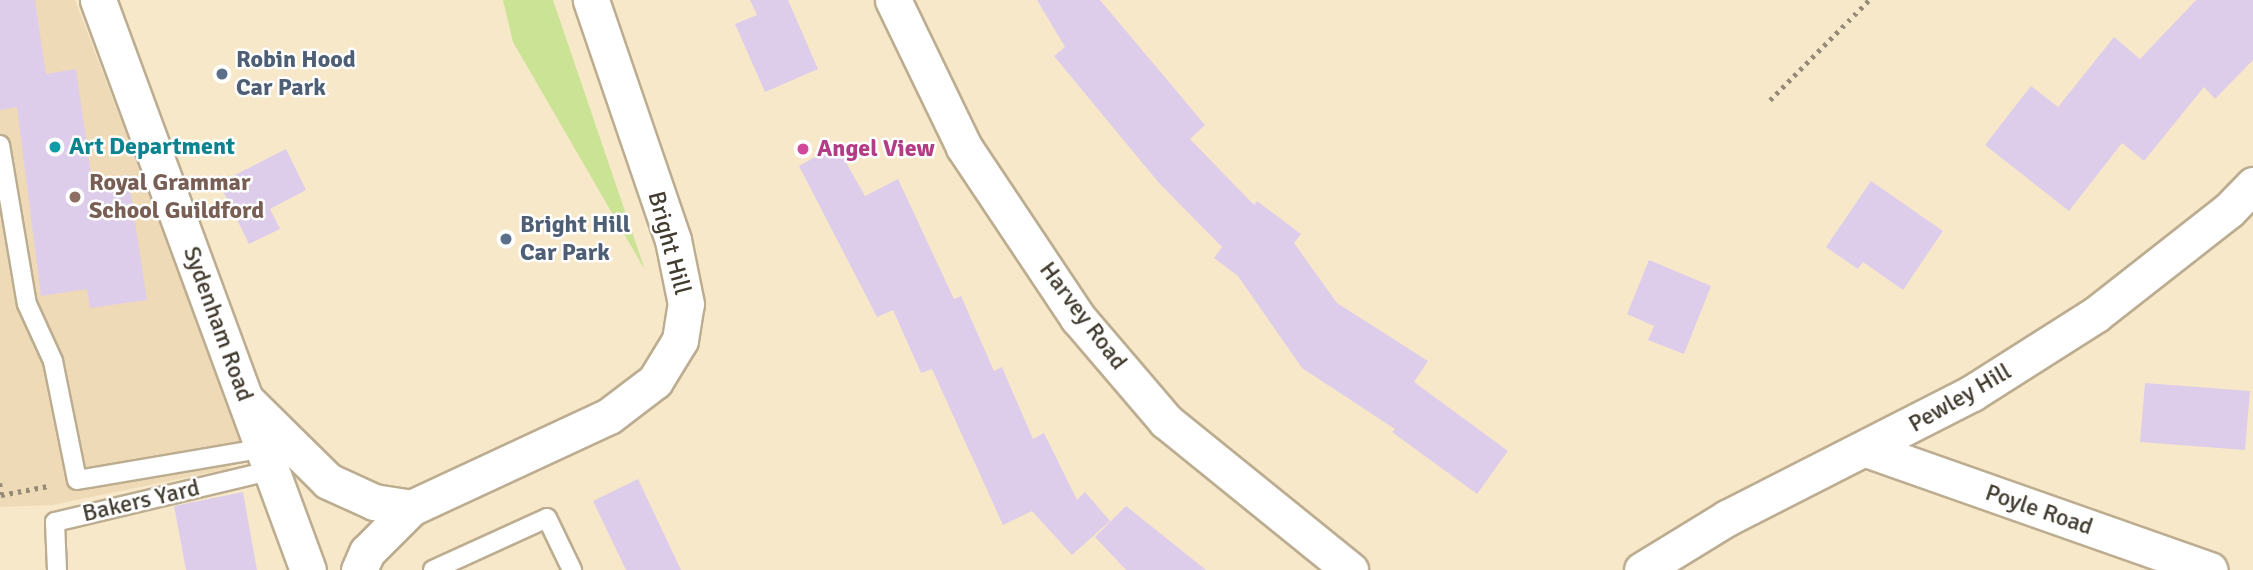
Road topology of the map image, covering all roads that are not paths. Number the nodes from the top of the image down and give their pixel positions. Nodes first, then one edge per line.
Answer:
1 (98, 0) edge
2 (592, 0) edge
3 (893, 0) edge
4 (0, 145) edge
5 (2253, 185) edge
6 (246, 400) junction
7 (1869, 450) junction
8 (270, 459) junction
9 (411, 508) junction
10 (57, 570) edge
11 (308, 570) edge
12 (359, 570) edge
13 (433, 570) edge
14 (572, 570) edge
15 (1350, 570) edge
16 (1642, 570) edge
17 (2209, 570) edge

1 - 6 street, Sydenham Road
2 - 9 street, Bright Hill
3 - 15 street, Harvey Road
4 - 8 lane
5 - 7 street, Pewley Hill
6 - 8 street, Sydenham Road
6 - 9 street
7 - 16 street, Pewley Hill
7 - 17 street, Poyle Road
8 - 10 lane, Bakers Yard
8 - 11 street, Sydenham Road
9 - 12 street, Bright Hill
13 - 14 lane

